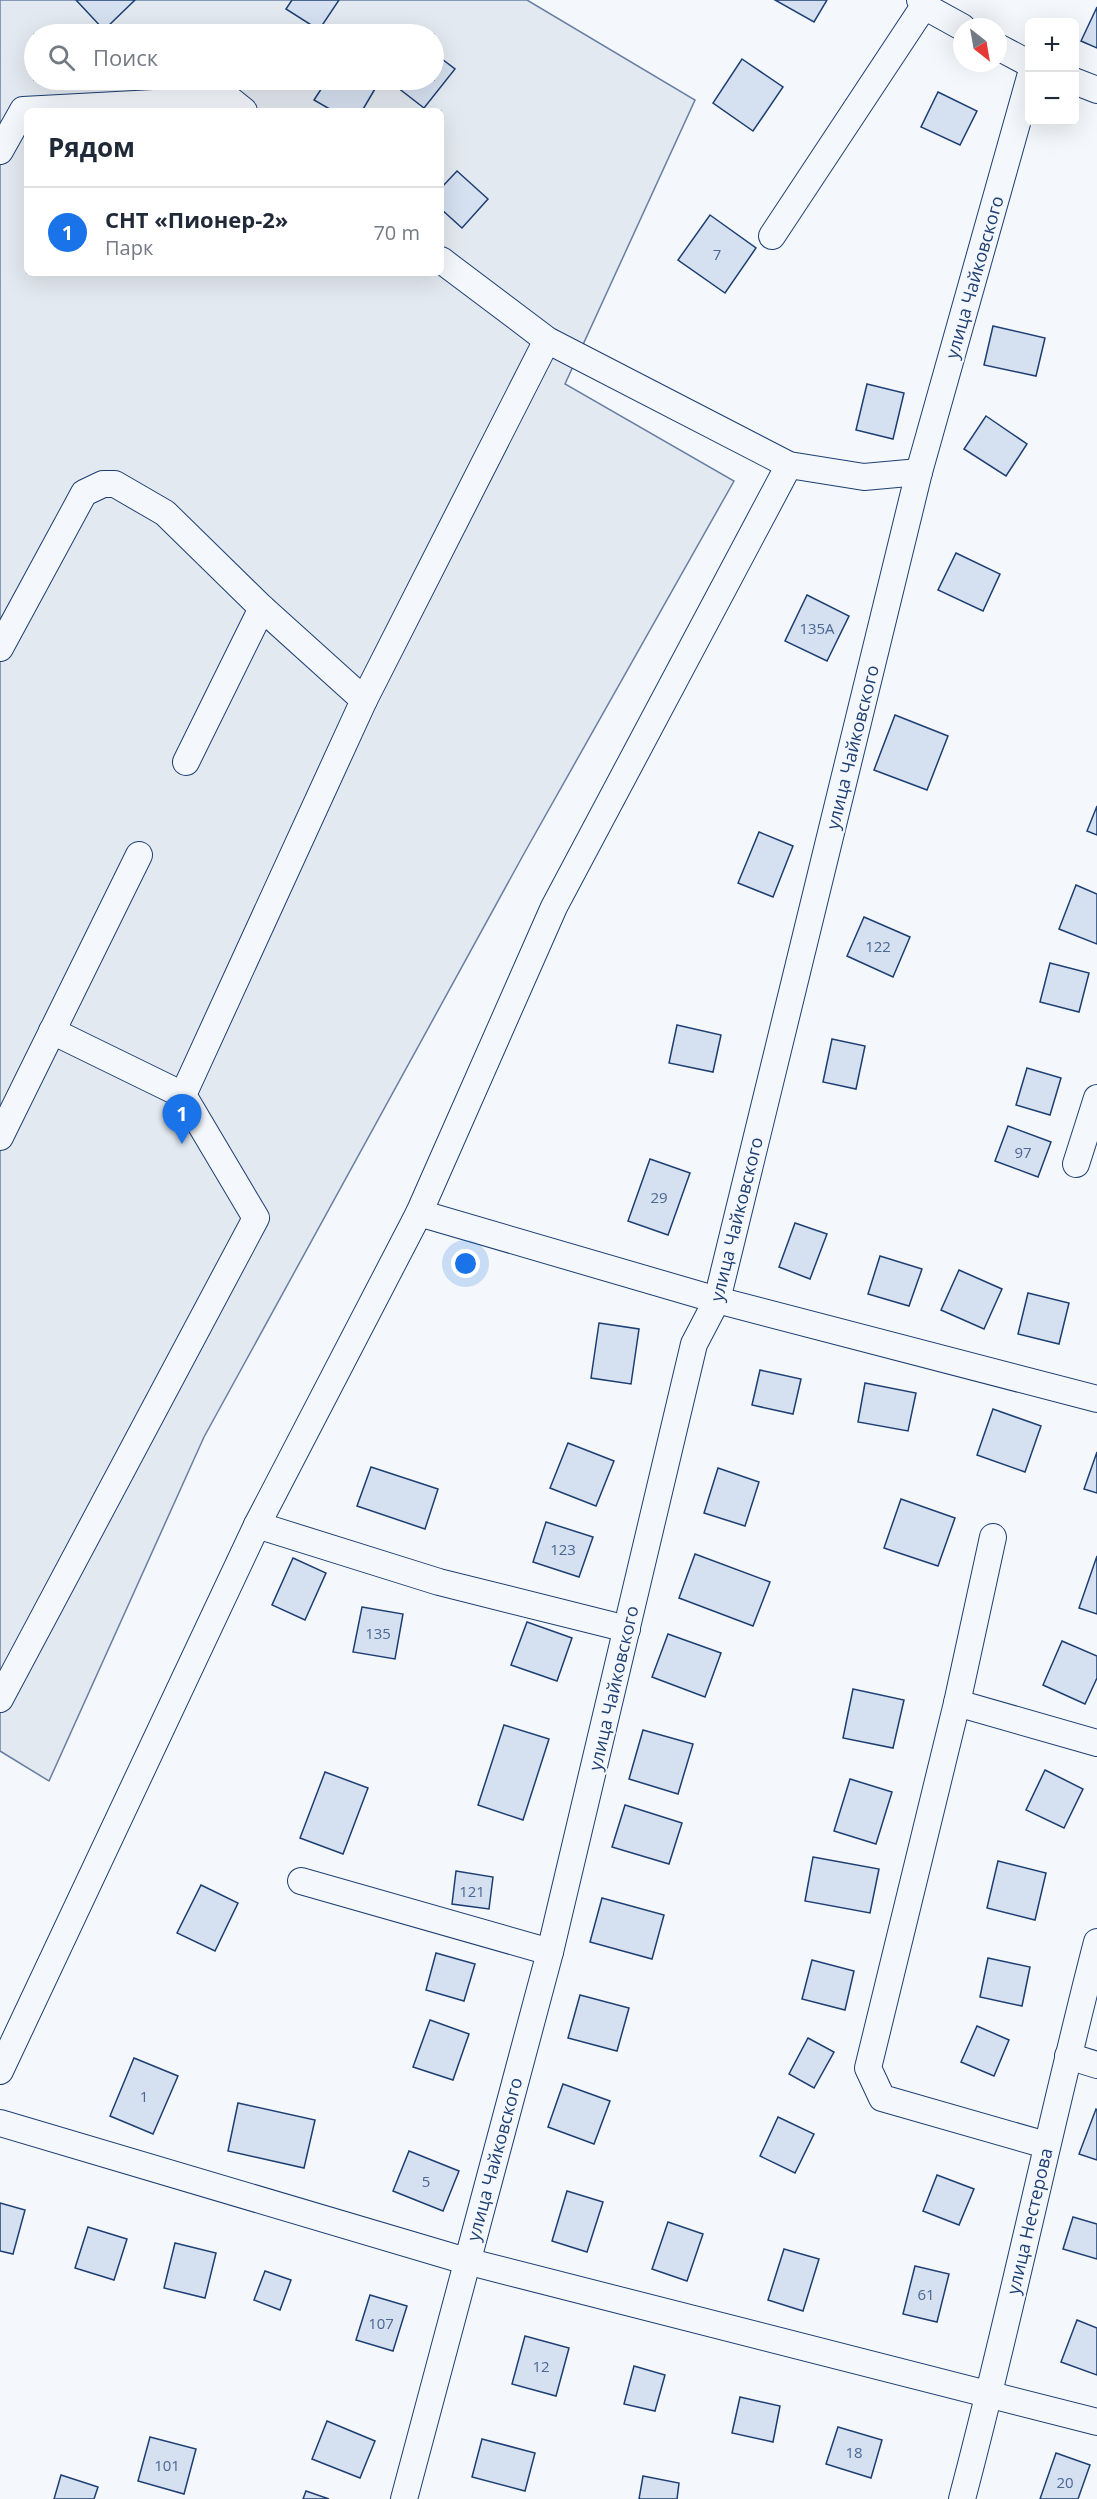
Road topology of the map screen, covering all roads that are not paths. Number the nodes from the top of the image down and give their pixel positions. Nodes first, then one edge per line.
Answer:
1 (922, 3) edge
2 (953, 22) edge
3 (1007, 52) edge
4 (1025, 62) edge
5 (1079, 83) edge
6 (1025, 90) edge
7 (1097, 90) edge
8 (60, 108) edge
9 (240, 108) edge
10 (24, 110) edge
11 (0, 151) edge
12 (772, 236) dead end
13 (444, 262) edge
14 (547, 340) junction
15 (789, 465) junction
16 (919, 472) junction
17 (262, 608) junction
18 (0, 648) edge
19 (364, 700) junction
20 (186, 762) dead end
21 (139, 855) dead end
22 (52, 1031) junction
23 (183, 1095) junction
24 (1097, 1098) edge
25 (0, 1137) edge
26 (1076, 1164) dead end
27 (419, 1213) junction
28 (717, 1300) junction
29 (1097, 1399) edge
30 (257, 1525) junction
31 (993, 1537) dead end
32 (627, 1629) junction
33 (0, 1699) edge
34 (957, 1703) junction
35 (1097, 1743) edge
36 (302, 1881) dead end
37 (1097, 1942) edge
38 (550, 1952) junction
39 (1068, 2056) junction
40 (1097, 2065) edge
41 (0, 2072) edge
42 (0, 2123) edge
43 (1046, 2145) junction
44 (466, 2261) junction
45 (990, 2396) junction
46 (1097, 2422) edge
47 (404, 2499) edge
48 (962, 2499) edge

1 - 2 street
1 - 12 street
3 - 4 street
5 - 7 street
6 - 16 street, улица Чайковского
8 - 9 street
10 - 11 street
13 - 14 street
14 - 15 street
14 - 19 street
15 - 16 street
15 - 27 street
16 - 28 street, улица Чайковского
17 - 18 street
17 - 19 street
17 - 20 street
19 - 23 street
21 - 22 street
22 - 23 street
22 - 25 street
23 - 33 street
24 - 26 street
27 - 28 street
27 - 30 street
28 - 29 street
28 - 32 street, улица Чайковского
30 - 32 street
30 - 41 street
31 - 34 street
32 - 38 street, улица Чайковского
34 - 35 street
34 - 43 street
36 - 38 street
37 - 39 street, улица Нестерова
38 - 44 street, улица Чайковского
39 - 40 street
39 - 43 street, улица Нестерова
42 - 44 street
43 - 45 street, улица Нестерова
44 - 45 street
44 - 47 street, улица Чайковского
45 - 46 street
45 - 48 street, улица Нестерова

